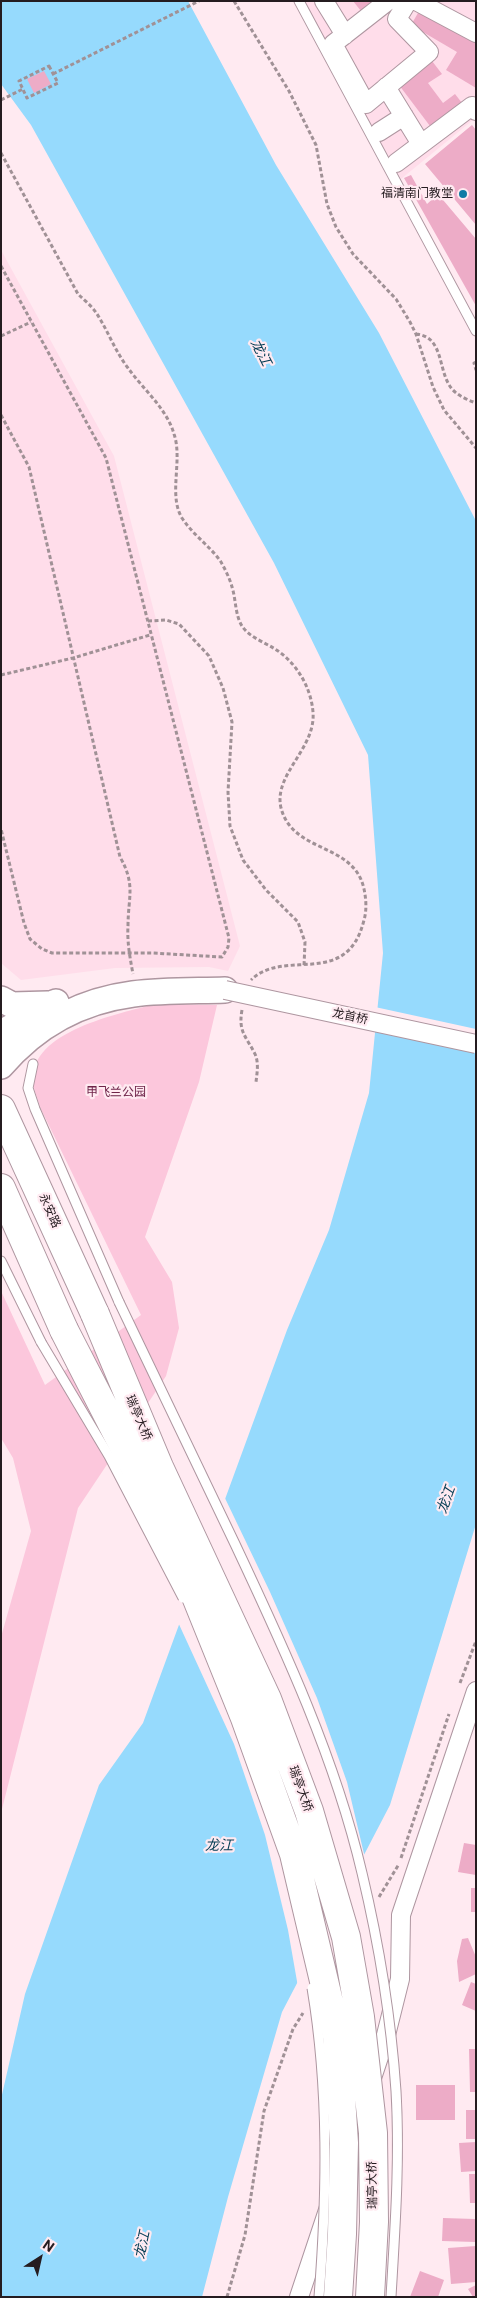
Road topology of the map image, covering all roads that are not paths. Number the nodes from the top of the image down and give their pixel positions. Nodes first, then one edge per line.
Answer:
1 (299, 1) edge
2 (324, 1) edge
3 (388, 1) edge
4 (408, 1) edge
5 (416, 1) edge
6 (476, 33) edge
7 (345, 35) junction
8 (386, 87) junction
9 (476, 111) edge
10 (404, 116) junction
11 (379, 132) dead end
12 (421, 144) junction
13 (396, 163) dead end
14 (476, 331) edge
15 (236, 989) junction
16 (1, 999) edge
17 (50, 1004) junction
18 (476, 1034) edge
19 (1, 1036) edge
20 (476, 1044) edge
21 (33, 1064) dead end
22 (1, 1066) edge
23 (1, 1109) edge
24 (1, 1188) edge
25 (1, 1216) edge
26 (25, 1240) junction
27 (1, 1261) edge
28 (95, 1314) joint
29 (53, 1336) junction
30 (187, 1607) dead end
31 (196, 1624) dead end
32 (476, 1691) edge
33 (285, 1858) dead end
34 (287, 1868) dead end
35 (305, 1943) dead end
36 (311, 1979) dead end
37 (299, 2297) edge
38 (319, 2297) edge
39 (338, 2297) edge
40 (370, 2297) edge
41 (391, 2297) edge

1 - 14 lane
2 - 7 street
3 - 7 street
4 - 8 street
5 - 6 street
7 - 8 street
8 - 10 street
9 - 12 street
10 - 11 street
10 - 12 street
12 - 13 street
15 - 17 street
15 - 18 street, 龙首桥
15 - 20 street, 龙首桥, bridge
15 - 22 street
16 - 17 street
17 - 19 street
21 - 41 lane, bridge
23 - 28 main road, 永安路
24 - 26 main road
25 - 26 main road
26 - 29 main road
27 - 29 lane
28 - 40 main road, 瑞亭大桥, bridge
29 - 30 lane, bridge
29 - 39 main road, 瑞亭大桥, bridge
31 - 33 lane
32 - 37 street
34 - 35 lane
36 - 38 lane, bridge

